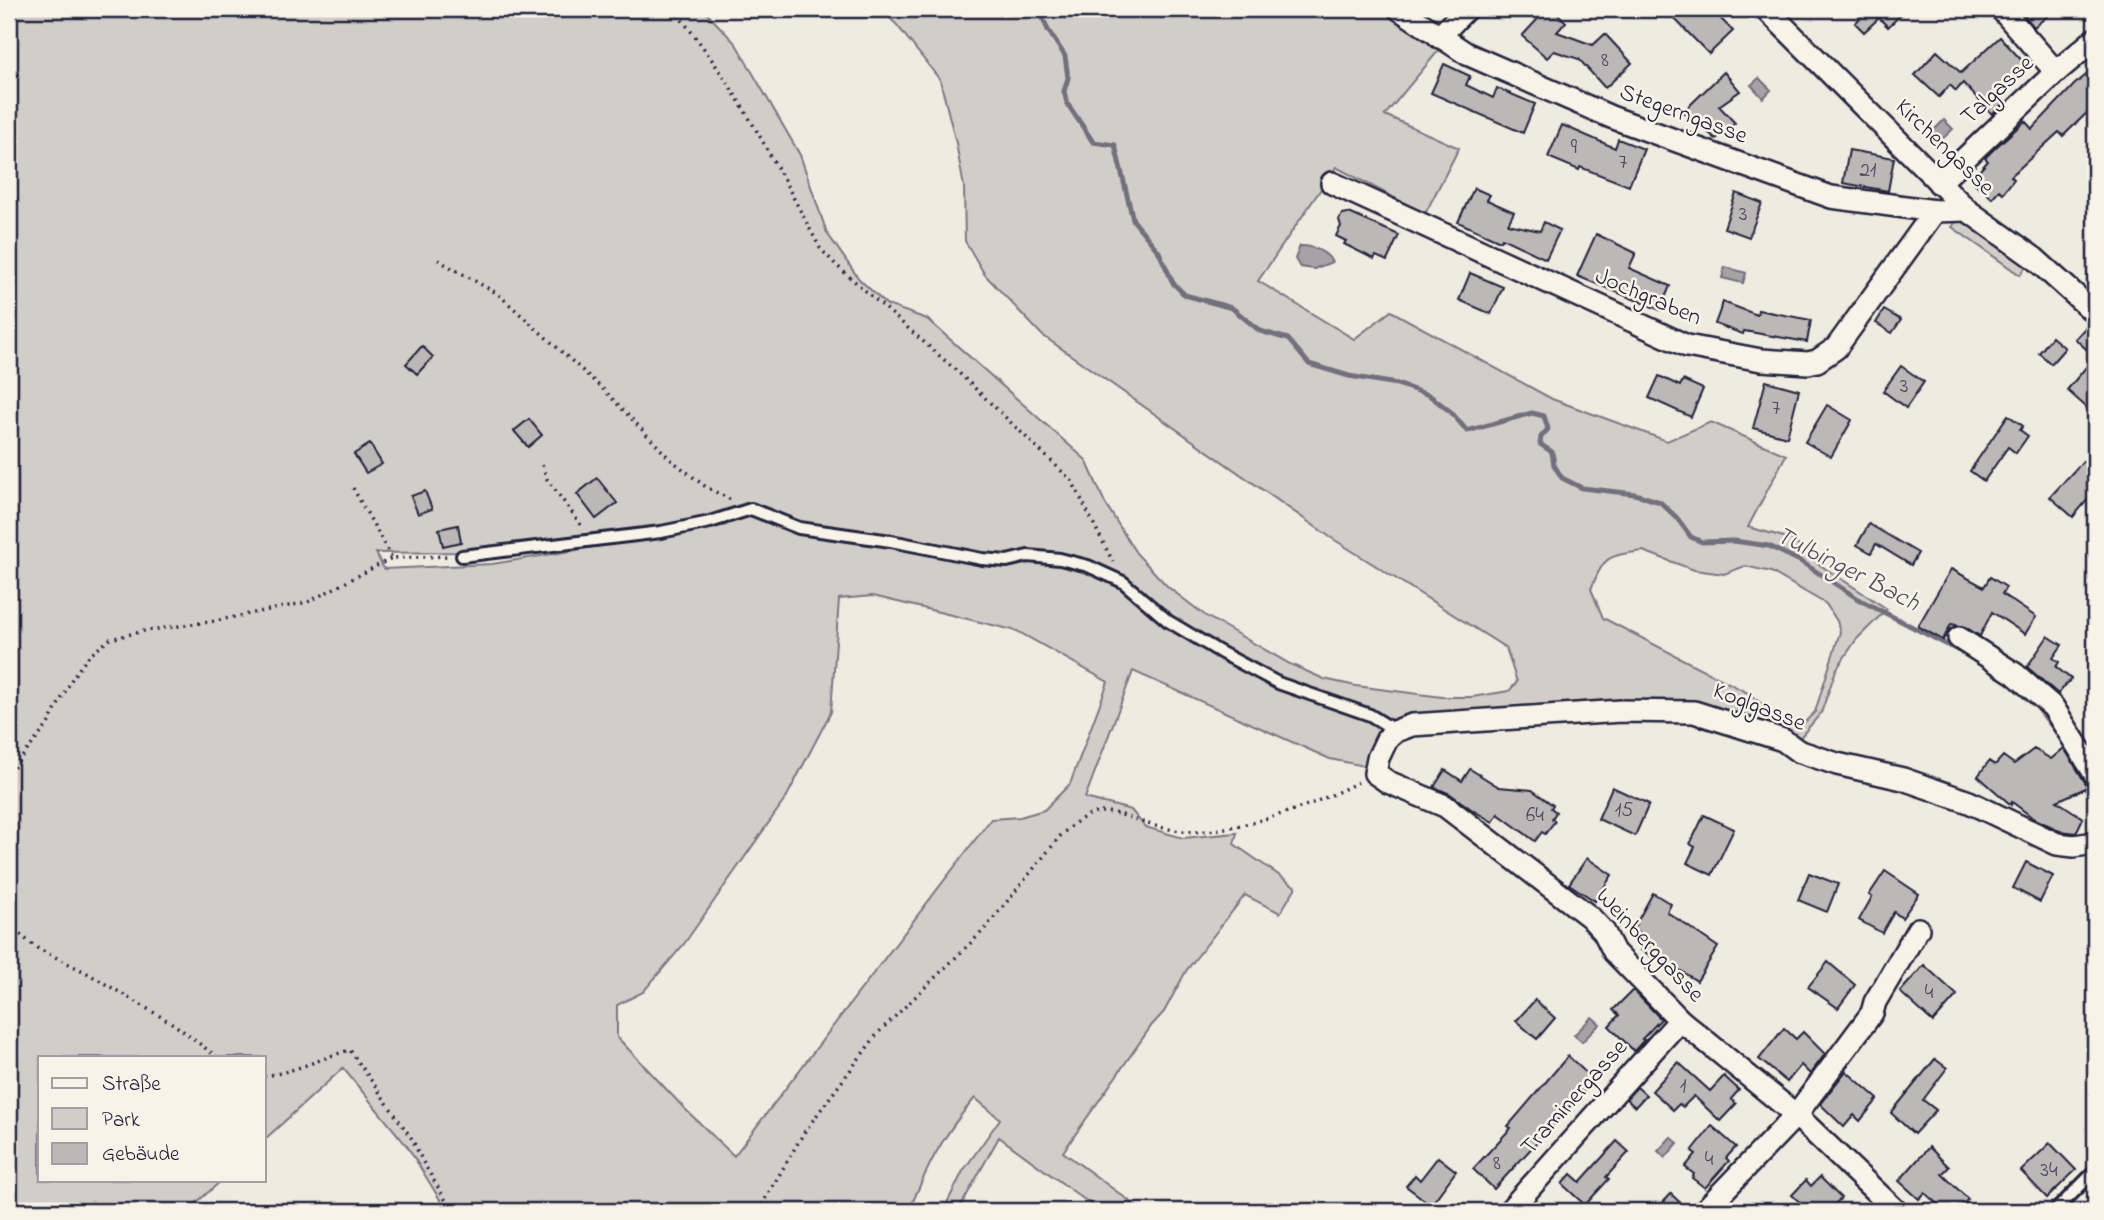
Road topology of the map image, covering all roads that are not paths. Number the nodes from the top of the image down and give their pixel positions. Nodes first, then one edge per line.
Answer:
1 (1399, 9) edge
2 (1466, 9) edge
3 (1766, 9) edge
4 (2001, 9) edge
5 (1439, 37) junction
6 (2095, 39) edge
7 (2056, 72) junction
8 (1332, 183) dead end
9 (1939, 183) junction
10 (1968, 210) junction
11 (1935, 211) junction
12 (2095, 313) edge
13 (462, 556) road end
14 (1959, 638) dead end
15 (1395, 731) junction
16 (2095, 774) edge
17 (2095, 843) edge
18 (1918, 929) dead end
19 (1680, 1020) junction
20 (1796, 1115) junction
21 (2095, 1171) edge
22 (1509, 1211) edge
23 (1704, 1211) edge
24 (1896, 1211) edge
25 (2055, 1211) edge

1 - 5 street, Stegerngasse
2 - 5 street
3 - 9 street, Kirchengasse
4 - 7 street
5 - 11 street, Stegerngasse
6 - 7 street, Talgasse
7 - 9 street, Talgasse
8 - 11 street, Jochgraben
9 - 10 street, Kirchengasse
10 - 11 street, Stegerngasse
10 - 12 street, Kirchengasse
13 - 15 lane
14 - 16 street
15 - 17 street, Koglgasse
15 - 19 street, Weinberggasse
18 - 20 street
19 - 20 street, Weinberggasse
19 - 22 street, Traminergasse
20 - 23 street
20 - 24 street, Weinberggasse
21 - 25 lane

